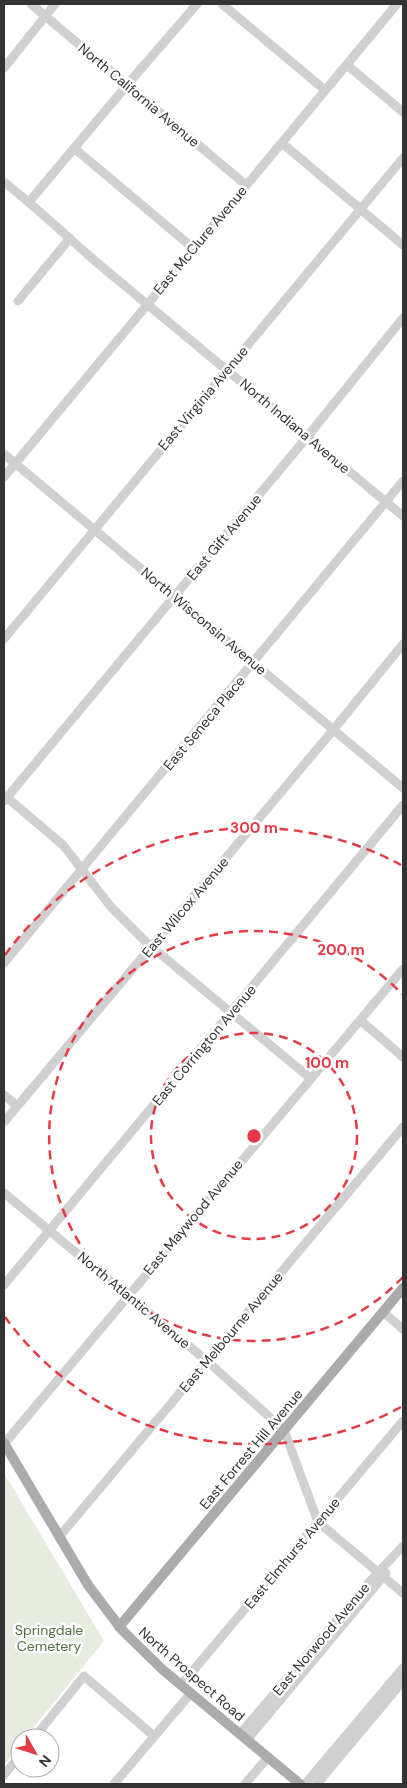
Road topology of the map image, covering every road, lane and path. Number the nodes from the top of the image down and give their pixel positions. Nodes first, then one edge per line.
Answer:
1 (31, 4) edge
2 (55, 4) edge
3 (197, 4) edge
4 (222, 4) edge
5 (397, 4) edge
6 (46, 15) junction
7 (347, 65) junction
8 (4, 68) edge
9 (126, 85) junction
10 (325, 90) junction
11 (403, 112) edge
12 (282, 143) junction
13 (74, 148) junction
14 (403, 158) edge
15 (4, 182) edge
16 (246, 186) junction
17 (29, 202) junction
18 (360, 209) junction
19 (70, 238) junction
20 (403, 245) edge
21 (194, 248) junction
22 (18, 300) dead end
23 (147, 304) junction
24 (403, 318) edge
25 (227, 369) junction
26 (307, 437) junction
27 (4, 454) edge
28 (15, 464) junction
29 (4, 477) edge
30 (403, 481) edge
31 (386, 502) junction
32 (403, 516) edge
33 (95, 529) junction
34 (174, 596) junction
35 (4, 639) edge
36 (403, 644) edge
37 (254, 663) junction
38 (334, 729) junction
39 (403, 788) edge
40 (5, 798) edge
41 (403, 805) edge
42 (82, 870) junction
43 (151, 947) junction
44 (4, 963) edge
45 (403, 969) edge
46 (232, 1013) junction
47 (360, 1020) junction
48 (403, 1057) edge
49 (310, 1078) junction
50 (4, 1095) edge
51 (17, 1106) junction
52 (4, 1122) edge
53 (403, 1127) edge
54 (4, 1193) edge
55 (49, 1230) junction
56 (4, 1285) edge
57 (403, 1288) edge
58 (128, 1295) junction
59 (383, 1312) junction
60 (403, 1329) edge
61 (207, 1361) junction
62 (403, 1420) edge
63 (284, 1430) junction
64 (4, 1444) edge
65 (318, 1522) junction
66 (59, 1537) junction
67 (403, 1548) edge
68 (381, 1575) junction
69 (403, 1593) edge
70 (119, 1627) junction
71 (403, 1668) edge
72 (403, 1681) edge
73 (181, 1685) junction
74 (191, 1693) junction
75 (42, 1728) edge
76 (154, 1736) junction
77 (244, 1737) junction
78 (268, 1757) junction
79 (114, 1784) edge
80 (246, 1784) edge
81 (300, 1784) edge
82 (306, 1784) edge
83 (317, 1784) edge

1 - 6 street, North California Avenue
2 - 6 street
3 - 9 street
4 - 10 street
5 - 7 street, East McClure Avenue
6 - 8 street
6 - 9 street, North California Avenue
7 - 10 street, East McClure Avenue
7 - 11 street
9 - 13 street
9 - 16 street, North California Avenue
10 - 12 street, East McClure Avenue
12 - 16 street, East McClure Avenue
12 - 18 street
13 - 17 street
13 - 21 street
14 - 18 street, East Virginia Avenue
15 - 17 street, North Indiana Avenue
16 - 21 street, East McClure Avenue
17 - 19 street, North Indiana Avenue
18 - 20 street
18 - 25 street, East Virginia Avenue
19 - 22 street
19 - 23 street, North Indiana Avenue
21 - 23 street, East McClure Avenue
23 - 25 street, North Indiana Avenue
23 - 28 street, East McClure Avenue
24 - 26 street, East Gift Avenue
25 - 26 street, North Indiana Avenue
25 - 33 street, East Virginia Avenue
26 - 31 street, North Indiana Avenue
26 - 34 street, East Gift Avenue
27 - 28 street, North Wisconsin Avenue
28 - 29 street, East McClure Avenue
28 - 33 street, North Wisconsin Avenue
30 - 31 street, East Seneca Place
31 - 32 street, North Indiana Avenue
31 - 37 street, East Seneca Place
33 - 34 street, North Wisconsin Avenue
33 - 35 street, East Virginia Avenue
34 - 37 street, North Wisconsin Avenue
34 - 40 street, East Gift Avenue
36 - 38 street, East Wilcox Avenue
37 - 38 street, North Wisconsin Avenue
37 - 42 street, East Seneca Place
38 - 39 street, North Wisconsin Avenue
38 - 43 street, East Wilcox Avenue
40 - 42 street
41 - 46 street, East Corrington Avenue
42 - 43 street
42 - 44 street, East Seneca Place
43 - 46 street
43 - 51 street, East Wilcox Avenue
45 - 47 street, East Maywood Avenue
46 - 49 street
46 - 55 street, East Corrington Avenue
47 - 48 street
47 - 49 street, East Maywood Avenue
49 - 58 street, East Maywood Avenue
50 - 51 street
51 - 52 street, East Wilcox Avenue
53 - 61 street, East Melbourne Avenue
54 - 55 street, North Atlantic Avenue
55 - 56 street, East Corrington Avenue
55 - 58 street, North Atlantic Avenue
57 - 59 main road, East Forrest Hill Avenue
58 - 61 street, North Atlantic Avenue
58 - 64 street, East Maywood Avenue
59 - 60 street
59 - 63 main road, East Forrest Hill Avenue
61 - 63 street, North Atlantic Avenue
61 - 66 street, East Melbourne Avenue
62 - 65 street, East Elmhurst Avenue
63 - 65 street
63 - 70 main road, East Forrest Hill Avenue
64 - 66 main road, North Prospect Road
65 - 68 street
65 - 73 street, East Elmhurst Avenue
66 - 70 main road, North Prospect Road
67 - 68 street, East Norwood Avenue
68 - 69 street
68 - 77 street, East Norwood Avenue
70 - 73 main road, North Prospect Road
71 - 82 street
72 - 83 street
73 - 74 main road, North Prospect Road
74 - 76 street
74 - 77 main road, North Prospect Road
75 - 76 street
76 - 79 street
77 - 78 main road, North Prospect Road
78 - 80 street
78 - 81 main road, North Prospect Road

